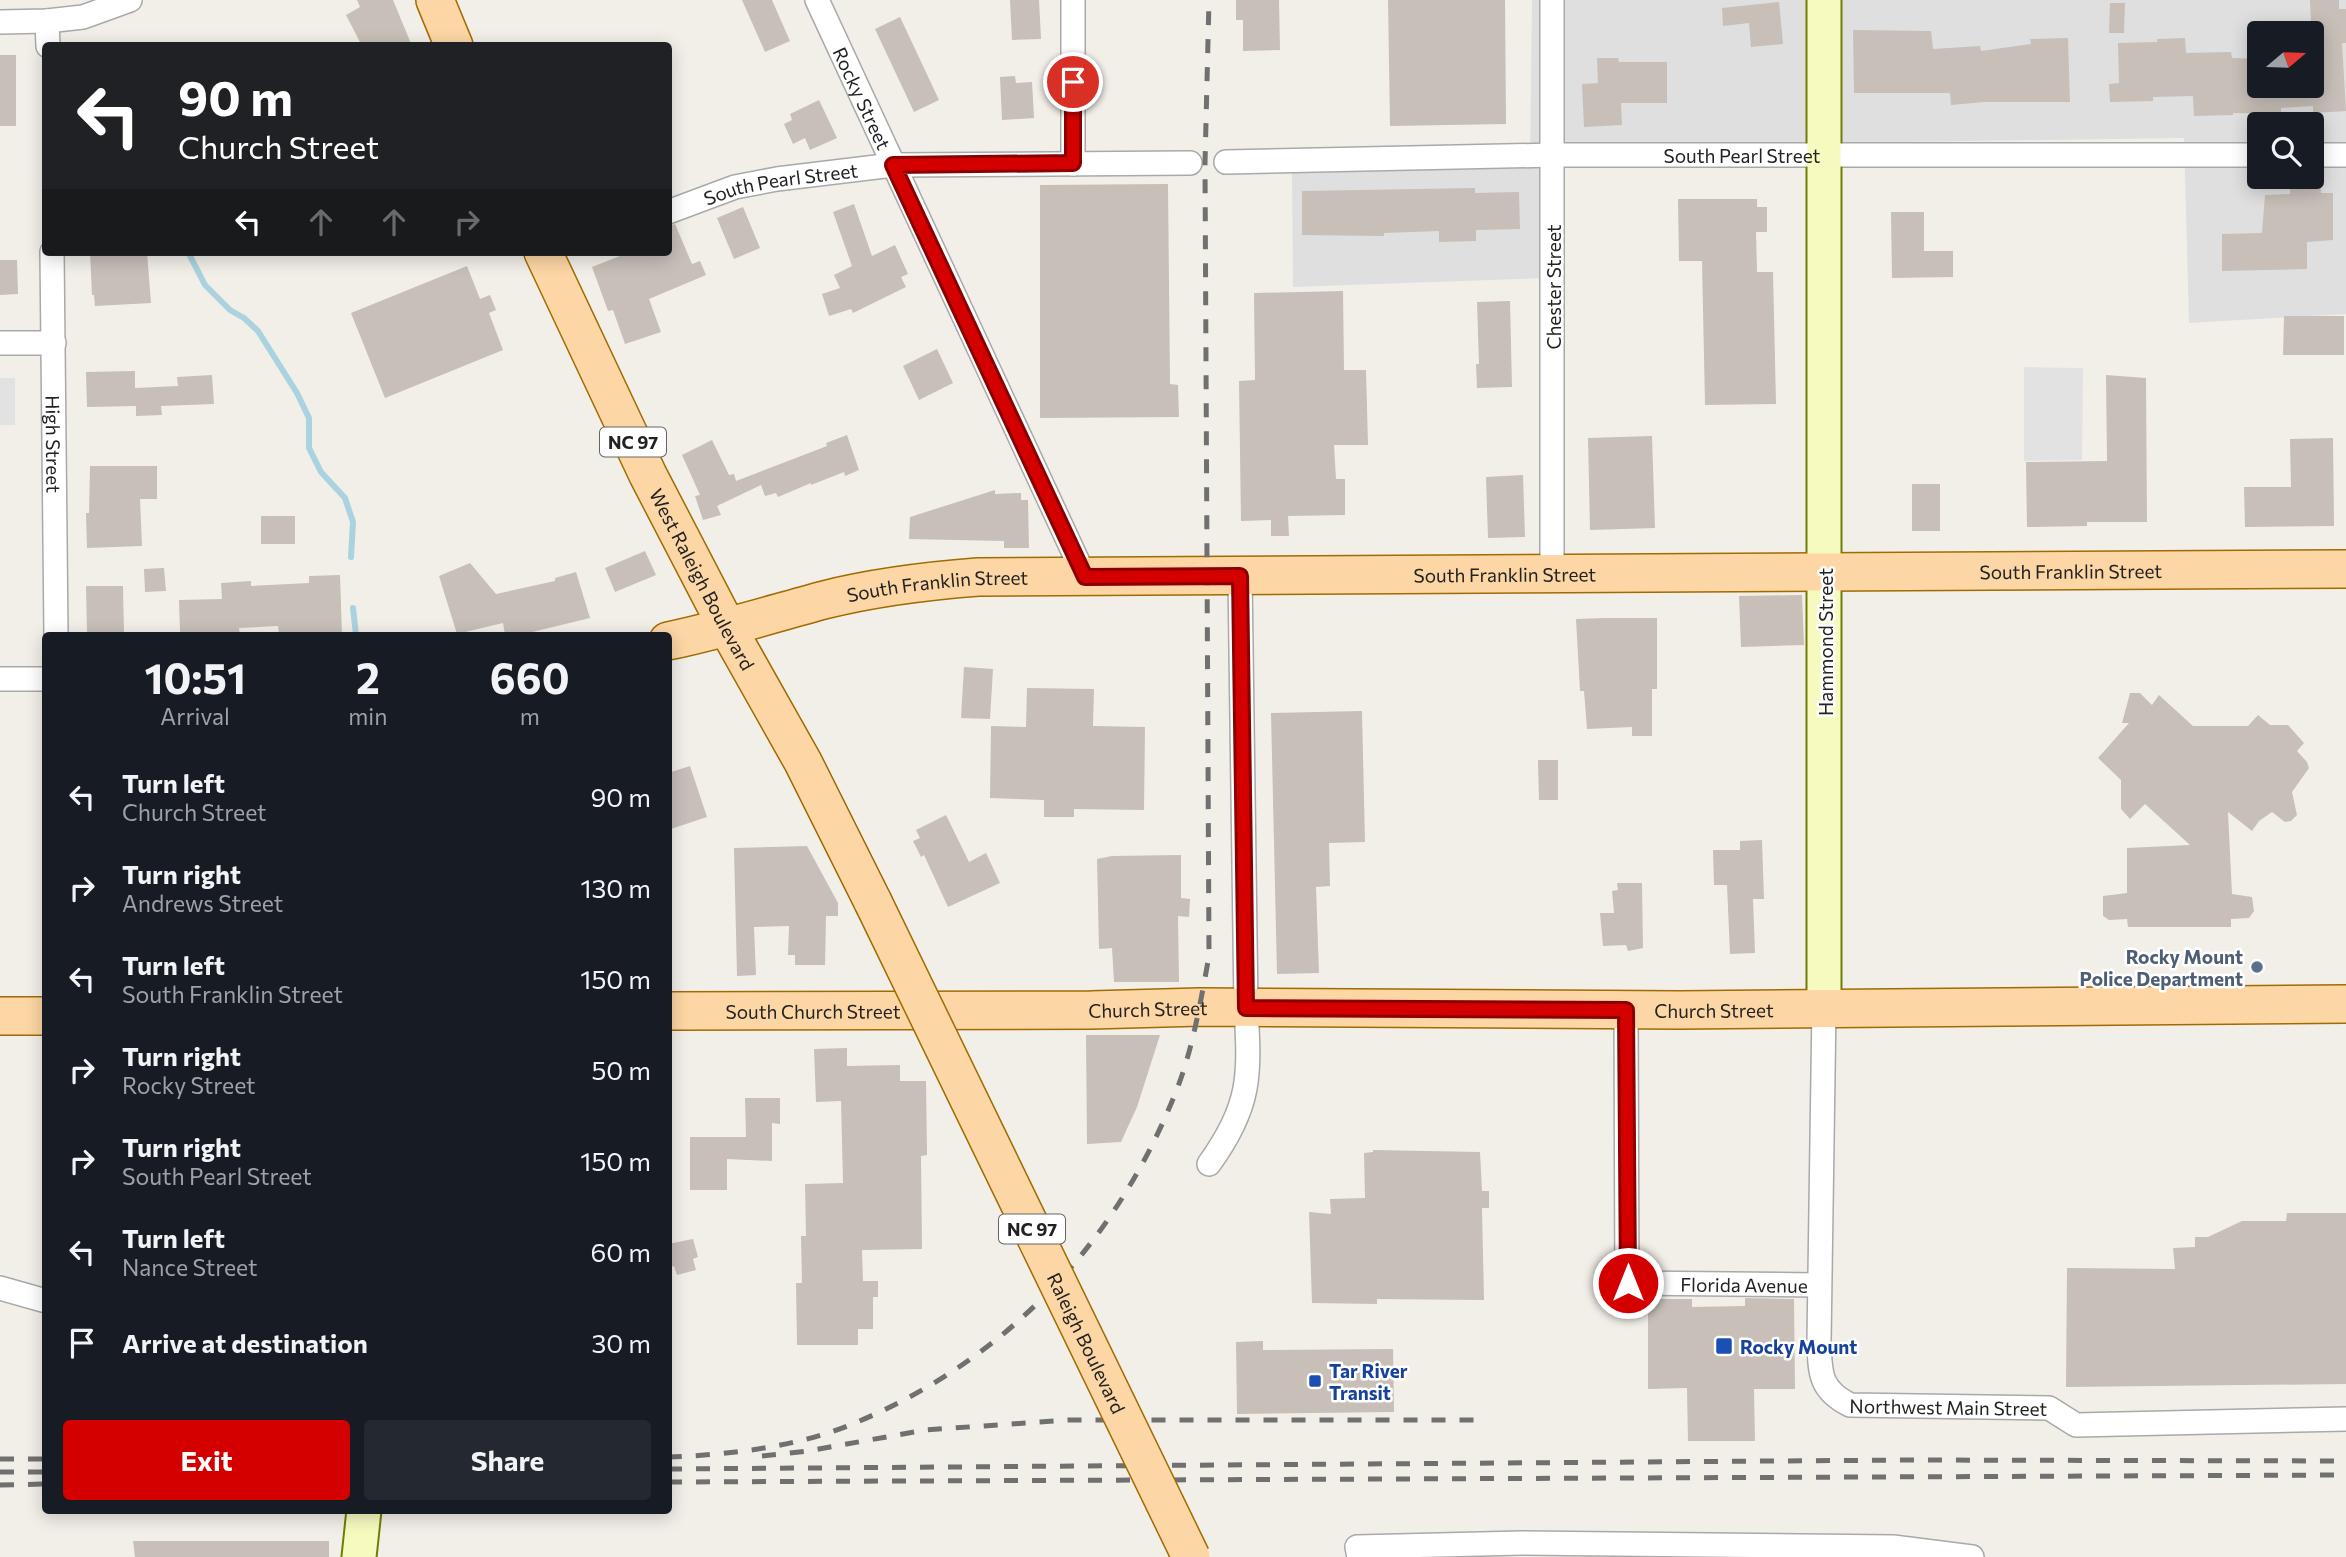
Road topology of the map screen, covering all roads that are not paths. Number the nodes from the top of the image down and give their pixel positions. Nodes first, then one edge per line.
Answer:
1 (130, 0) edge
2 (435, 0) edge
3 (817, 0) edge
4 (1073, 0) edge
5 (1552, 0) edge
6 (1824, 0) edge
7 (47, 21) junction
8 (0, 22) edge
9 (48, 42) edge
10 (452, 42) edge
11 (1825, 154) junction
12 (1553, 155) junction
13 (2247, 155) edge
14 (2324, 155) edge
15 (2346, 155) edge
16 (1226, 162) dead end
17 (1073, 163) junction
18 (1190, 163) dead end
19 (893, 165) junction
20 (672, 211) edge
21 (52, 256) edge
22 (551, 256) edge
23 (0, 343) edge
24 (54, 343) junction
25 (2346, 569) edge
26 (1825, 571) junction
27 (1552, 574) junction
28 (1240, 576) junction
29 (1085, 577) junction
30 (728, 629) junction
31 (57, 632) edge
32 (672, 641) edge
33 (0, 679) edge
34 (42, 679) edge
35 (873, 902) joint
36 (2346, 1004) edge
37 (1824, 1007) junction
38 (1246, 1008) junction
39 (957, 1010) joint
40 (1626, 1010) junction
41 (672, 1011) edge
42 (0, 1016) edge
43 (42, 1016) edge
44 (1209, 1164) dead end
45 (1819, 1285) junction
46 (0, 1288) edge
47 (42, 1300) edge
48 (2346, 1419) edge
49 (363, 1514) edge
50 (1358, 1552) edge
51 (359, 1557) edge
52 (1191, 1557) edge
53 (1972, 1557) edge

1 - 7 street
2 - 10 main road
3 - 19 street, Rocky Street
4 - 17 street
5 - 12 street, Chester Street
6 - 11 street, Hammond Street
7 - 8 street
7 - 9 street
11 - 12 street, South Pearl Street
11 - 13 street, South Pearl Street
11 - 26 street, Hammond Street
12 - 16 street, South Pearl Street
12 - 27 street, Chester Street
14 - 15 street
17 - 18 street, South Pearl Street
17 - 19 street, South Pearl Street
19 - 20 street, South Pearl Street
19 - 29 street, Rocky Street
21 - 24 street, High Street
22 - 30 main road, West Raleigh Boulevard / NC 97
23 - 24 street
24 - 31 street, High Street
25 - 26 main road, South Franklin Street
26 - 27 main road, South Franklin Street
26 - 37 street, Hammond Street
27 - 28 main road, South Franklin Street
28 - 29 main road, South Franklin Street
28 - 38 street
29 - 30 main road, South Franklin Street
30 - 32 main road, South Franklin Street
30 - 35 main road, West Raleigh Boulevard / NC 97
33 - 34 street
35 - 52 main road, Raleigh Boulevard / NC 97, bridge
36 - 37 main road, Church Street
37 - 40 main road, Church Street
37 - 45 street, Hammond Street
38 - 39 main road, Church Street
38 - 40 main road, Church Street
38 - 44 street
39 - 41 main road, South Church Street
40 - 45 street, Florida Avenue
42 - 43 main road
45 - 48 street, Northwest Main Street
46 - 47 street
49 - 51 street
50 - 53 street

